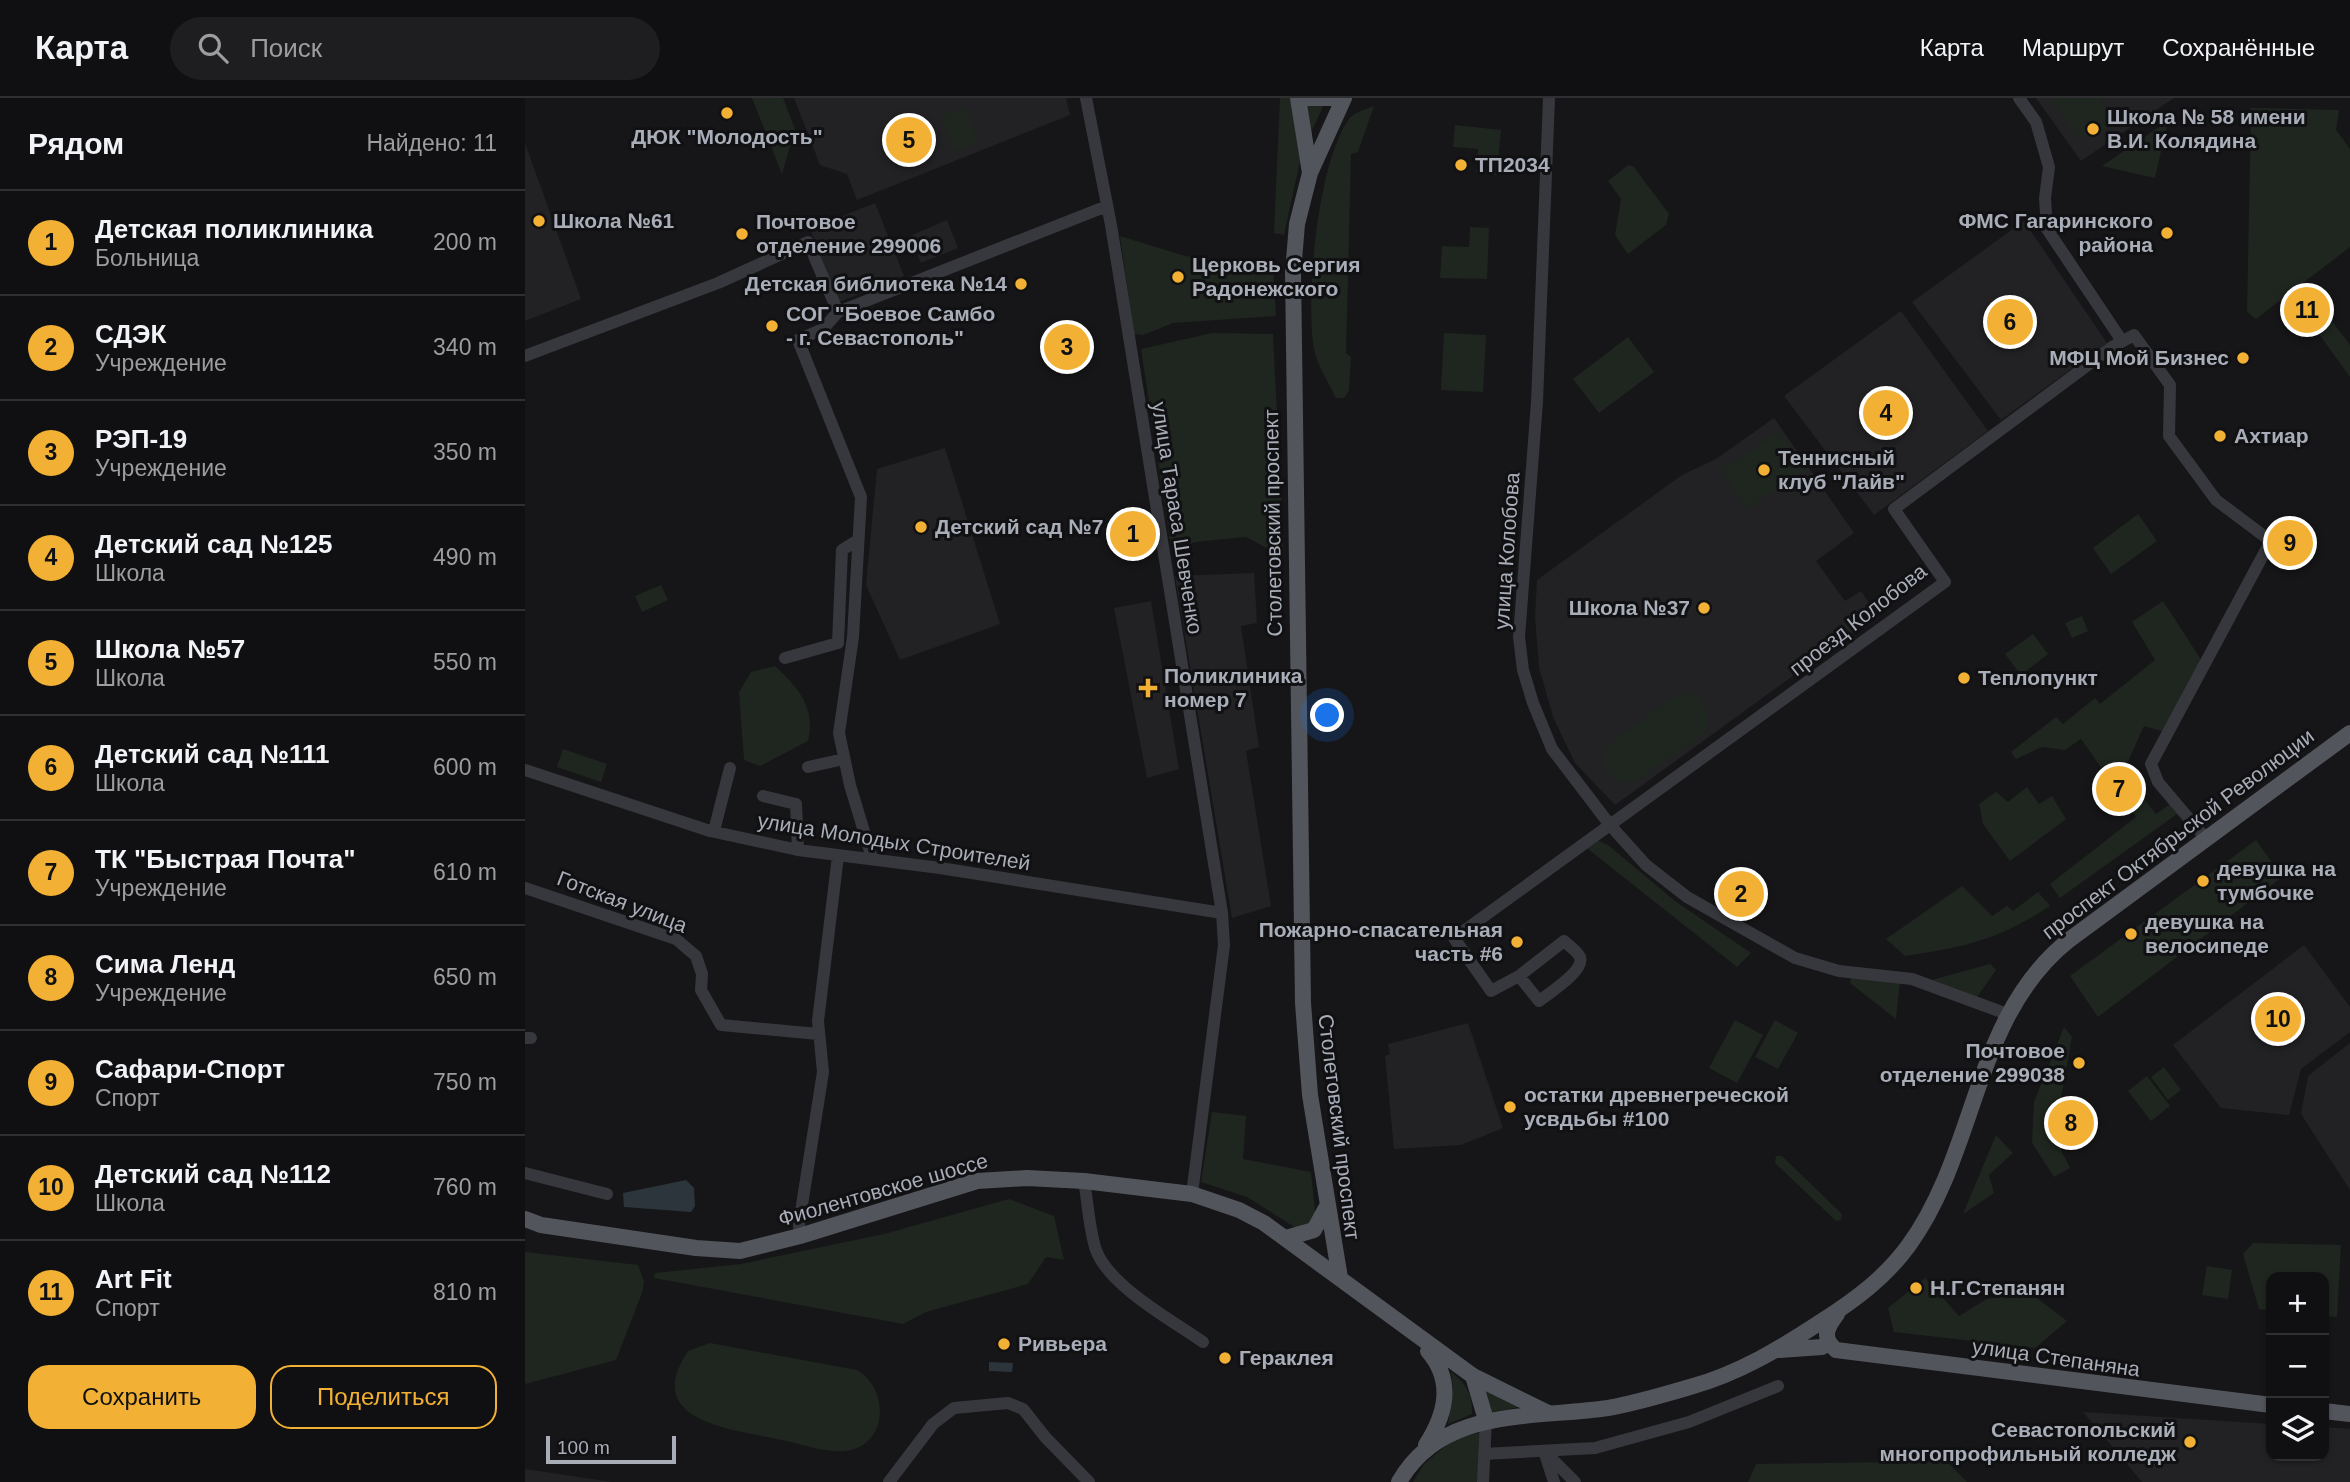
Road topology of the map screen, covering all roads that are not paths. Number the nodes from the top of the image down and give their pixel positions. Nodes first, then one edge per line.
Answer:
1 (1299, 98) edge
2 (1334, 98) edge
3 (1344, 98) edge
4 (1549, 98) edge
5 (2019, 98) edge
6 (1088, 101) edge
7 (1310, 173) junction
8 (1107, 206) junction
9 (838, 312) junction
10 (2123, 341) junction
11 (525, 356) edge
12 (858, 540) junction
13 (785, 658) dead end
14 (2350, 733) edge
15 (844, 759) junction
16 (808, 767) dead end
17 (730, 768) dead end
18 (525, 771) edge
19 (763, 796) dead end
20 (1610, 825) junction
21 (714, 831) junction
22 (2207, 839) junction
23 (798, 850) junction
24 (838, 856) junction
25 (872, 858) junction
26 (525, 888) edge
27 (1222, 913) junction
28 (1519, 976) junction
29 (2007, 1014) junction
30 (818, 1034) junction
31 (525, 1173) edge
32 (1084, 1181) junction
33 (607, 1194) dead end
34 (1192, 1195) junction
35 (1326, 1208) junction
36 (525, 1219) edge
37 (533, 1225) edge
38 (800, 1236) junction
39 (1286, 1238) junction
40 (1318, 1260) junction
41 (1340, 1278) junction
42 (1841, 1309) junction
43 (1804, 1333) junction
44 (1415, 1336) junction
45 (1203, 1342) dead end
46 (1829, 1348) junction
47 (1776, 1350) junction
48 (1473, 1376) junction
49 (1778, 1386) dead end
50 (2266, 1404) edge
51 (2329, 1412) edge
52 (1550, 1414) junction
53 (2350, 1414) edge
54 (1486, 1420) junction
55 (1544, 1451) junction
56 (1421, 1454) junction
57 (1484, 1454) junction
58 (890, 1482) edge
59 (1089, 1482) edge
60 (1399, 1482) edge
61 (1404, 1482) edge
62 (1483, 1482) edge
63 (1554, 1482) edge
64 (1575, 1482) edge

1 - 2 main road
1 - 7 main road
3 - 7 main road, Столетовский проспект
4 - 20 street, улица Колобова
5 - 10 street
6 - 8 street, улица Тараса Шевченко
7 - 35 main road, Столетовский проспект
8 - 9 street
8 - 27 street, улица Тараса Шевченко
9 - 11 street
9 - 12 street
10 - 20 street, проезд Колобова
10 - 22 street, проспект Октябрьской Революции
12 - 13 street
12 - 15 street
14 - 22 main road, проспект Октябрьской Революции
15 - 16 street
15 - 25 street
17 - 21 street
18 - 21 street, улица Молодых Строителей
19 - 23 street
20 - 28 street
20 - 29 street, улица Колобова
21 - 23 street, улица Молодых Строителей
22 - 29 main road, проспект Октябрьской Революции
23 - 24 street, улица Молодых Строителей
24 - 25 street, улица Молодых Строителей
24 - 30 street
25 - 27 street, улица Молодых Строителей
26 - 30 street, Готская улица
27 - 34 street, улица Тараса Шевченко
28 - 28 street
29 - 42 main road, проспект Октябрьской Революции
30 - 38 street
31 - 33 street
32 - 34 main road, Фиолентовское шоссе
32 - 38 main road, Фиолентовское шоссе
32 - 45 street
34 - 39 main road, Фиолентовское шоссе
35 - 39 main road
35 - 40 main road
35 - 41 main road, Столетовский проспект
36 - 37 main road, Фиолентовское шоссе
37 - 38 main road, Фиолентовское шоссе
39 - 40 main road, Фиолентовское шоссе
40 - 41 main road, Фиолентовское шоссе
41 - 44 main road
42 - 43 main road, проспект Октябрьской Революции
42 - 46 main road
43 - 46 main road
43 - 47 main road, проспект Октябрьской Революции
44 - 48 main road
44 - 56 main road
46 - 47 main road, улица Степаняна
46 - 50 main road, улица Степаняна
47 - 52 main road, проспект Октябрьской Революции
48 - 52 main road
48 - 54 main road
49 - 55 street
51 - 53 main road
52 - 54 main road, проспект Октябрьской Революции
54 - 56 main road, проспект Октябрьской Революции
54 - 57 street
54 - 61 main road
55 - 57 street
55 - 63 street
55 - 64 street
56 - 60 main road, проспект Октябрьской Революции
57 - 62 street
58 - 59 street

